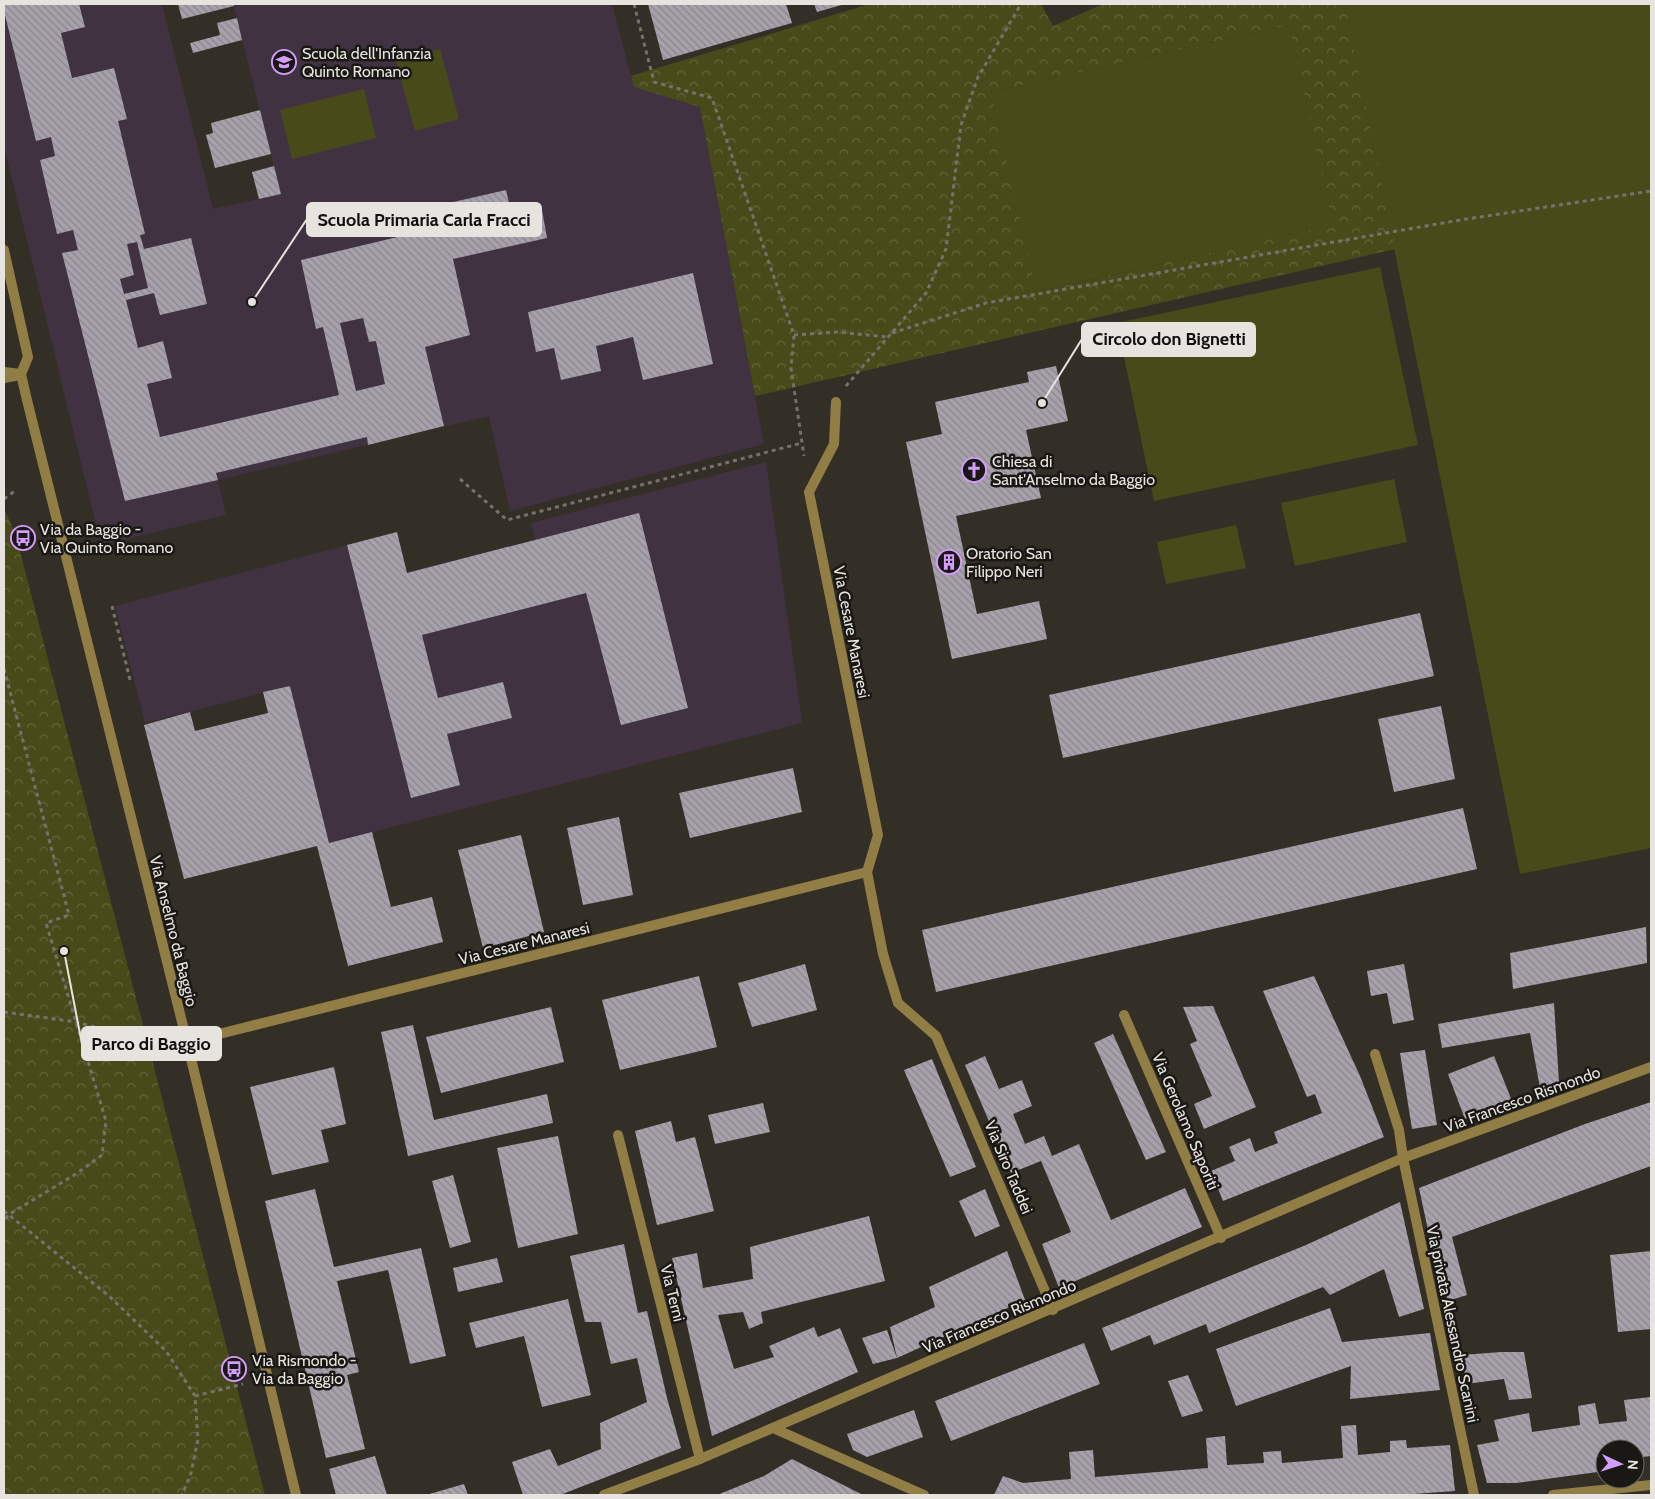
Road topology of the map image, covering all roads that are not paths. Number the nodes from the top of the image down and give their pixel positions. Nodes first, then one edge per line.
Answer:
1 (4, 250) edge
2 (4, 372) edge
3 (21, 374) junction
4 (4, 378) edge
5 (836, 402) road end
6 (867, 872) junction
7 (1124, 1015) dead end
8 (936, 1036) joint
9 (187, 1042) junction
10 (1375, 1054) dead end
11 (1651, 1067) edge
12 (618, 1135) dead end
13 (1403, 1158) junction
14 (1221, 1238) junction
15 (1053, 1310) junction
16 (773, 1428) junction
17 (700, 1459) junction
18 (1651, 1485) edge
19 (296, 1495) edge
20 (604, 1495) edge
21 (924, 1495) edge
22 (1474, 1495) edge
23 (1553, 1495) edge

1 - 3 street, Via Anselmo da Baggio
2 - 3 street
3 - 4 street
3 - 9 street, Via Anselmo da Baggio
5 - 6 street, Via Cesare Manaresi
6 - 8 street, Via Cesare Manaresi
6 - 9 street, Via Cesare Manaresi
7 - 14 street, Via Gerolamo Saporiti
8 - 15 street, Via Siro Taddei
9 - 19 street, Via Anselmo da Baggio
10 - 13 street
11 - 13 street, Via Francesco Rismondo
12 - 17 street, Via Terni
13 - 14 street, Via Francesco Rismondo
13 - 22 street, Via privata Alessandro Scanini
14 - 15 street, Via Francesco Rismondo
15 - 16 street, Via Francesco Rismondo
16 - 17 street, Via Francesco Rismondo
16 - 21 street
17 - 20 street, Via Francesco Rismondo
18 - 23 street

